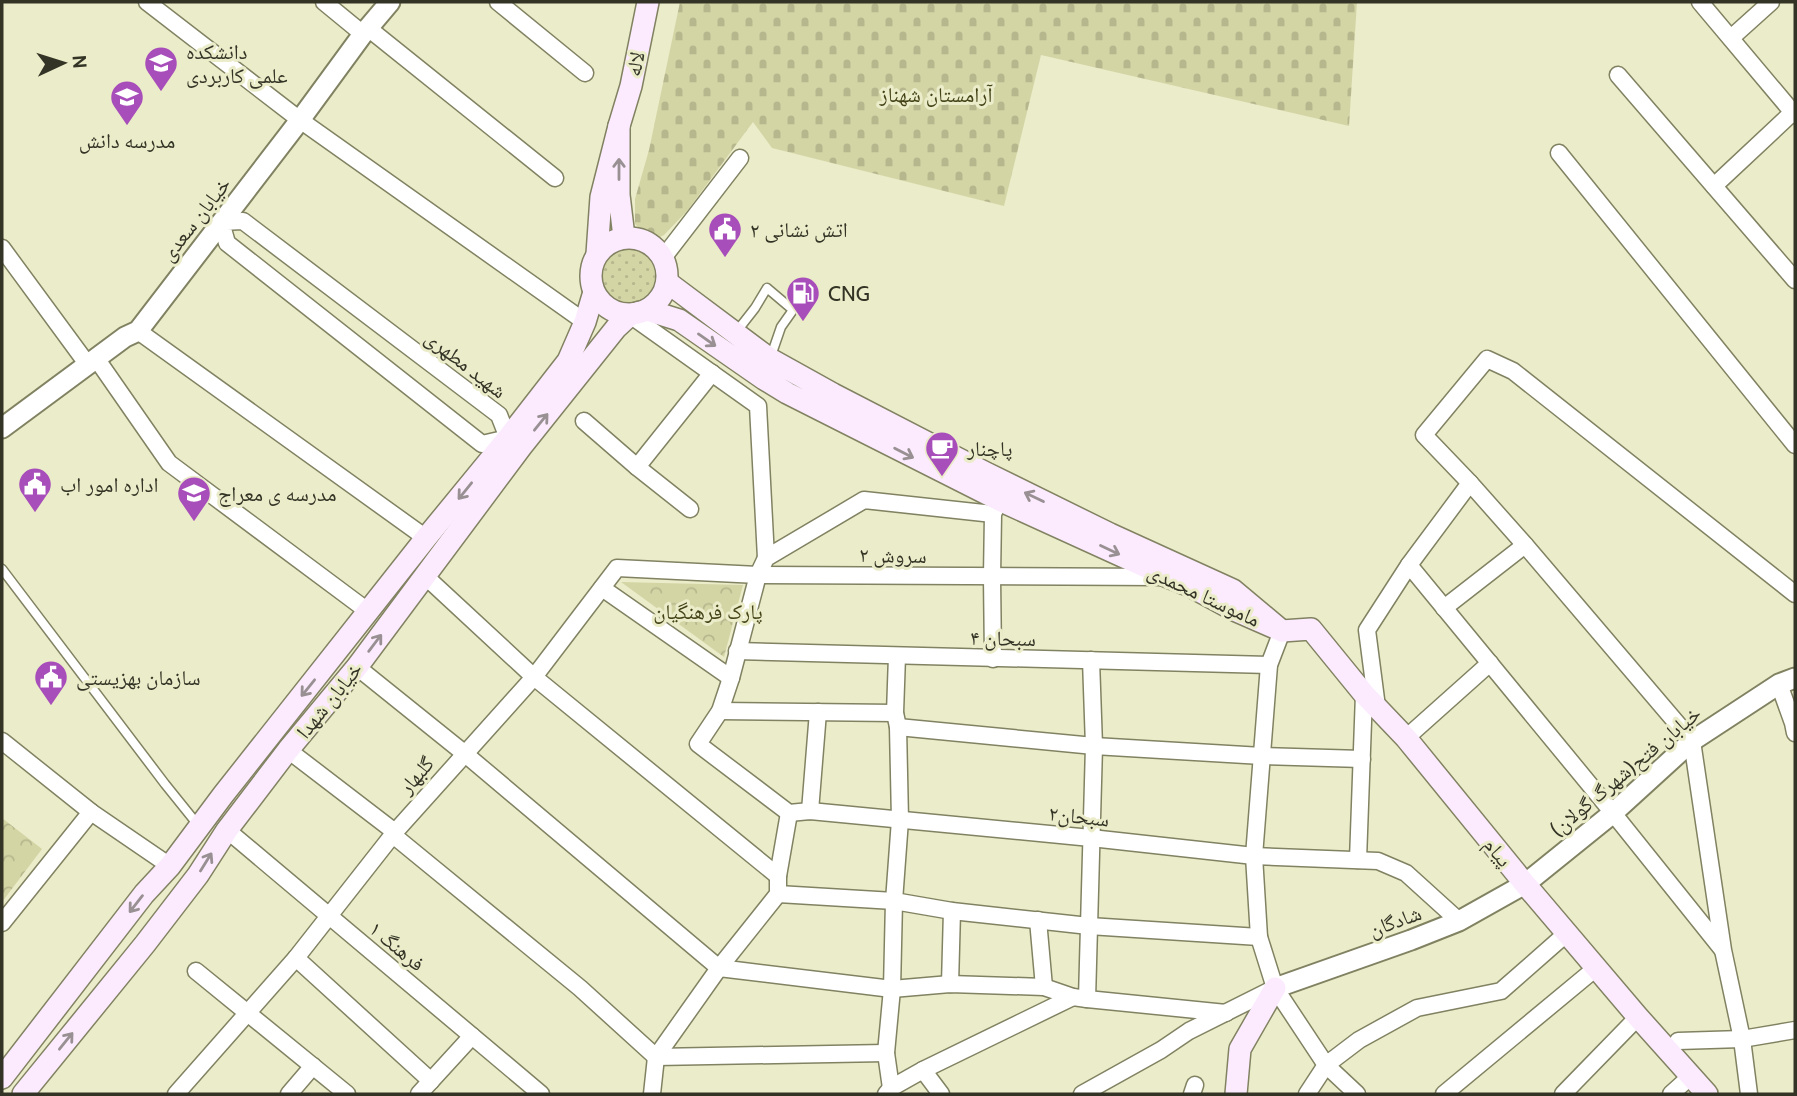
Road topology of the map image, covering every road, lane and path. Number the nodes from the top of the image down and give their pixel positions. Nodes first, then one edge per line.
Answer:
1 (147, 2) edge
2 (324, 2) edge
3 (390, 2) edge
4 (498, 2) edge
5 (648, 2) edge
6 (1700, 2) edge
7 (1771, 2) edge
8 (366, 31) junction
9 (1731, 38) junction
10 (585, 73) dead end
11 (1618, 75) dead end
12 (1794, 113) edge
13 (300, 120) junction
14 (619, 126) junction
15 (1559, 153) dead end
16 (740, 159) dead end
17 (555, 178) dead end
18 (1714, 186) junction
19 (221, 222) junction
20 (624, 237) junction
21 (2, 248) edge
22 (597, 254) junction
23 (663, 258) junction
24 (1795, 280) edge
25 (667, 282) junction
26 (594, 292) junction
27 (639, 312) junction
28 (585, 322) junction
29 (138, 331) junction
30 (735, 334) junction
31 (770, 359) junction
32 (92, 362) junction
33 (712, 373) junction
34 (584, 421) dead end
35 (3, 426) edge
36 (514, 443) junction
37 (1795, 445) edge
38 (637, 467) junction
39 (1470, 483) junction
40 (996, 507) junction
41 (690, 509) dead end
42 (426, 538) junction
43 (1525, 545) junction
44 (766, 558) junction
45 (1409, 565) junction
46 (617, 568) joint
47 (2, 569) edge
48 (758, 575) junction
49 (425, 576) junction
50 (992, 577) junction
51 (1168, 577) junction
52 (602, 588) junction
53 (1795, 594) edge
54 (1444, 608) junction
55 (369, 612) junction
56 (1282, 631) junction
57 (737, 651) junction
58 (897, 656) junction
59 (993, 659) junction
60 (1091, 660) junction
61 (1490, 663) junction
62 (1269, 665) junction
63 (357, 667) junction
64 (534, 677) junction
65 (731, 678) junction
66 (1787, 681) edge
67 (1370, 700) junction
68 (720, 711) junction
69 (818, 712) junction
70 (897, 720) junction
71 (1795, 733) edge
72 (1406, 737) junction
73 (1692, 741) junction
74 (1094, 746) junction
75 (4, 747) edge
76 (288, 750) junction
77 (464, 753) junction
78 (1262, 756) junction
79 (1363, 759) junction
80 (810, 811) junction
81 (91, 812) junction
82 (789, 813) junction
83 (1612, 813) junction
84 (900, 820) junction
85 (199, 826) junction
86 (227, 830) junction
87 (394, 833) junction
88 (1091, 838) junction
89 (1254, 856) junction
90 (1359, 860) junction
91 (170, 866) junction
92 (778, 876) junction
93 (1525, 884) junction
94 (778, 894) junction
95 (894, 901) junction
96 (952, 911) junction
97 (328, 916) junction
98 (1038, 920) junction
99 (1459, 921) junction
100 (2, 923) edge
101 (1089, 926) junction
102 (1567, 933) junction
103 (1259, 937) junction
104 (1723, 950) junction
105 (296, 958) junction
106 (719, 968) junction
107 (1596, 968) junction
108 (196, 971) dead end
109 (950, 984) junction
110 (1044, 988) junction
111 (1275, 988) junction
112 (892, 989) junction
113 (1080, 998) junction
114 (249, 1013) junction
115 (1226, 1013) junction
116 (1638, 1017) junction
117 (1795, 1030) edge
118 (472, 1037) junction
119 (1742, 1039) junction
120 (1678, 1041) dead end
121 (886, 1053) junction
122 (656, 1056) junction
123 (1326, 1065) junction
124 (313, 1066) junction
125 (923, 1070) junction
126 (1691, 1076) junction
127 (2, 1080) edge
128 (431, 1081) junction
129 (888, 1091) edge
130 (17, 1094) edge
131 (23, 1094) edge
132 (176, 1094) edge
133 (289, 1094) edge
134 (347, 1094) edge
135 (419, 1094) edge
136 (541, 1094) edge
137 (652, 1094) edge
138 (941, 1094) edge
139 (1083, 1094) edge
140 (1236, 1094) edge
141 (1307, 1094) edge
142 (1357, 1094) edge
143 (1444, 1094) edge
144 (1563, 1094) edge
145 (1671, 1094) edge
146 (1707, 1094) edge
147 (1749, 1094) edge

1 - 13 street
2 - 8 street
3 - 8 street, خیابان سعدی
4 - 10 street
5 - 14 main road, لاله
6 - 9 street
7 - 9 street
8 - 13 street, خیابان سعدی
8 - 17 street
9 - 12 street
11 - 18 street
12 - 18 street
13 - 19 street, خیابان سعدی
13 - 28 street
20 -> 14 main road
14 - 22 main road
15 - 37 street
16 - 23 street
18 - 24 street
19 - 29 street, خیابان سعدی
19 - 36 street, شهید مطهری
19 - 36 street
20 - 22 main road
20 - 23 main road
21 - 32 street
22 - 26 main road
23 - 25 main road
25 - 27 main road
25 - 30 main road, ماموستا محمدی
26 - 27 main road
26 - 28 main road, خیابان شهدا
27 - 33 street
36 -> 27 main road, خیابان شهدا
27 -> 40 main road, ماموستا محمدی
28 - 36 main road, خیابان شهدا
29 - 32 street, خیابان سعدی
29 - 42 street
30 - 31 main road, ماموستا محمدی
30 - 31 lane
56 -> 31 main road, ماموستا محمدی
32 - 35 street, خیابان سعدی
32 - 55 street
33 - 38 street
33 - 44 street
34 - 38 street
36 -> 42 main road, خیابان شهدا
36 - 49 main road, خیابان شهدا
38 - 41 street
39 - 43 street
39 - 45 street
39 - 53 street
40 - 44 street
40 - 50 street
40 -> 51 main road, ماموستا محمدی
42 - 55 main road, خیابان شهدا
43 - 54 street
43 - 73 street
44 - 48 street
45 - 54 street
45 - 67 street
46 - 48 street, سروش ۲
46 - 52 street, گلبهار
47 - 85 lane
48 - 50 street, سروش ۲
48 - 57 street
63 -> 49 main road, خیابان شهدا
49 - 64 street
50 - 51 street, سروش ۲
50 - 59 street
51 - 56 main road, ماموستا محمدی
52 - 64 street, گلبهار
52 - 65 street
54 - 61 street
55 -> 85 main road, خیابان شهدا
56 - 62 street
56 - 67 main road, پیام
57 - 58 street, سبحان ۴
57 - 65 street
58 - 59 street, سبحان ۴
58 - 70 street
59 - 60 street, سبحان ۴
60 - 62 street, سبحان ۴
60 - 74 street
61 - 72 street
61 - 83 street
62 - 78 street
63 - 76 main road, خیابان شهدا
63 - 77 street
64 - 77 street, گلبهار
64 - 92 street
65 - 68 street
66 - 71 street
66 - 73 street, خیابان فتح(شهرگ گولان)
67 - 72 main road, پیام
67 - 79 street
68 - 69 street
68 - 82 street
69 - 70 street
69 - 80 street
70 - 74 street
70 - 84 street
72 - 93 main road, پیام
73 - 83 street, خیابان فتح(شهرگ گولان)
73 - 104 street
74 - 78 street
74 - 88 street
75 - 81 street
76 - 86 main road, خیابان شهدا
76 - 87 street
77 - 87 street, گلبهار
77 - 106 street
78 - 79 street
78 - 89 street
79 - 90 street
80 - 82 street, سبحان۲
80 - 84 street, سبحان۲
81 - 91 street
81 - 100 street
82 - 92 street
83 - 93 street, خیابان فتح(شهرگ گولان)
83 - 104 street
84 - 88 street, سبحان۲
84 - 95 street
85 - 91 main road, خیابان شهدا
86 - 97 street, فرهنگ ۱
131 -> 86 main road, خیابان شهدا
87 - 97 street, گلبهار
87 - 122 street
88 - 89 street, سبحان۲
88 - 101 street
89 - 90 street, سبحان۲
89 - 103 street
90 - 99 street, سبحان۲
91 -> 127 main road, خیابان شهدا
92 - 94 street
93 - 99 street, شادگان
93 - 102 main road, پیام
94 - 95 street
94 - 106 street
95 - 96 street
95 - 112 street
96 - 98 street
96 - 109 street
97 - 105 street, گلبهار
97 - 118 street, فرهنگ ۱
98 - 101 street
98 - 110 street
99 - 111 street, شادگان
101 - 103 street
101 - 113 street
102 - 107 main road, پیام
102 - 123 street
103 - 111 street
104 - 119 street
105 - 114 street, گلبهار
105 - 128 street
106 - 112 street
106 - 122 street
107 - 116 main road, پیام
107 - 143 street
108 - 114 street
109 - 110 street
109 - 112 street
110 - 113 street
111 - 115 street
111 - 123 street
111 - 140 main road
112 - 121 street
113 - 115 street
113 - 125 street
114 - 124 street
114 - 132 street, گلبهار
115 - 139 street
116 - 126 main road, پیام
116 - 144 street
117 - 119 street
118 - 128 street
118 - 136 street, فرهنگ ۱
119 - 120 street
119 - 147 street
121 - 122 street
121 - 129 street
122 - 137 street
123 - 141 street
123 - 142 street
124 - 133 street
124 - 134 street
125 - 129 street
125 - 138 street
126 - 145 street
126 - 146 main road, پیام
127 - 130 street
128 - 135 street

